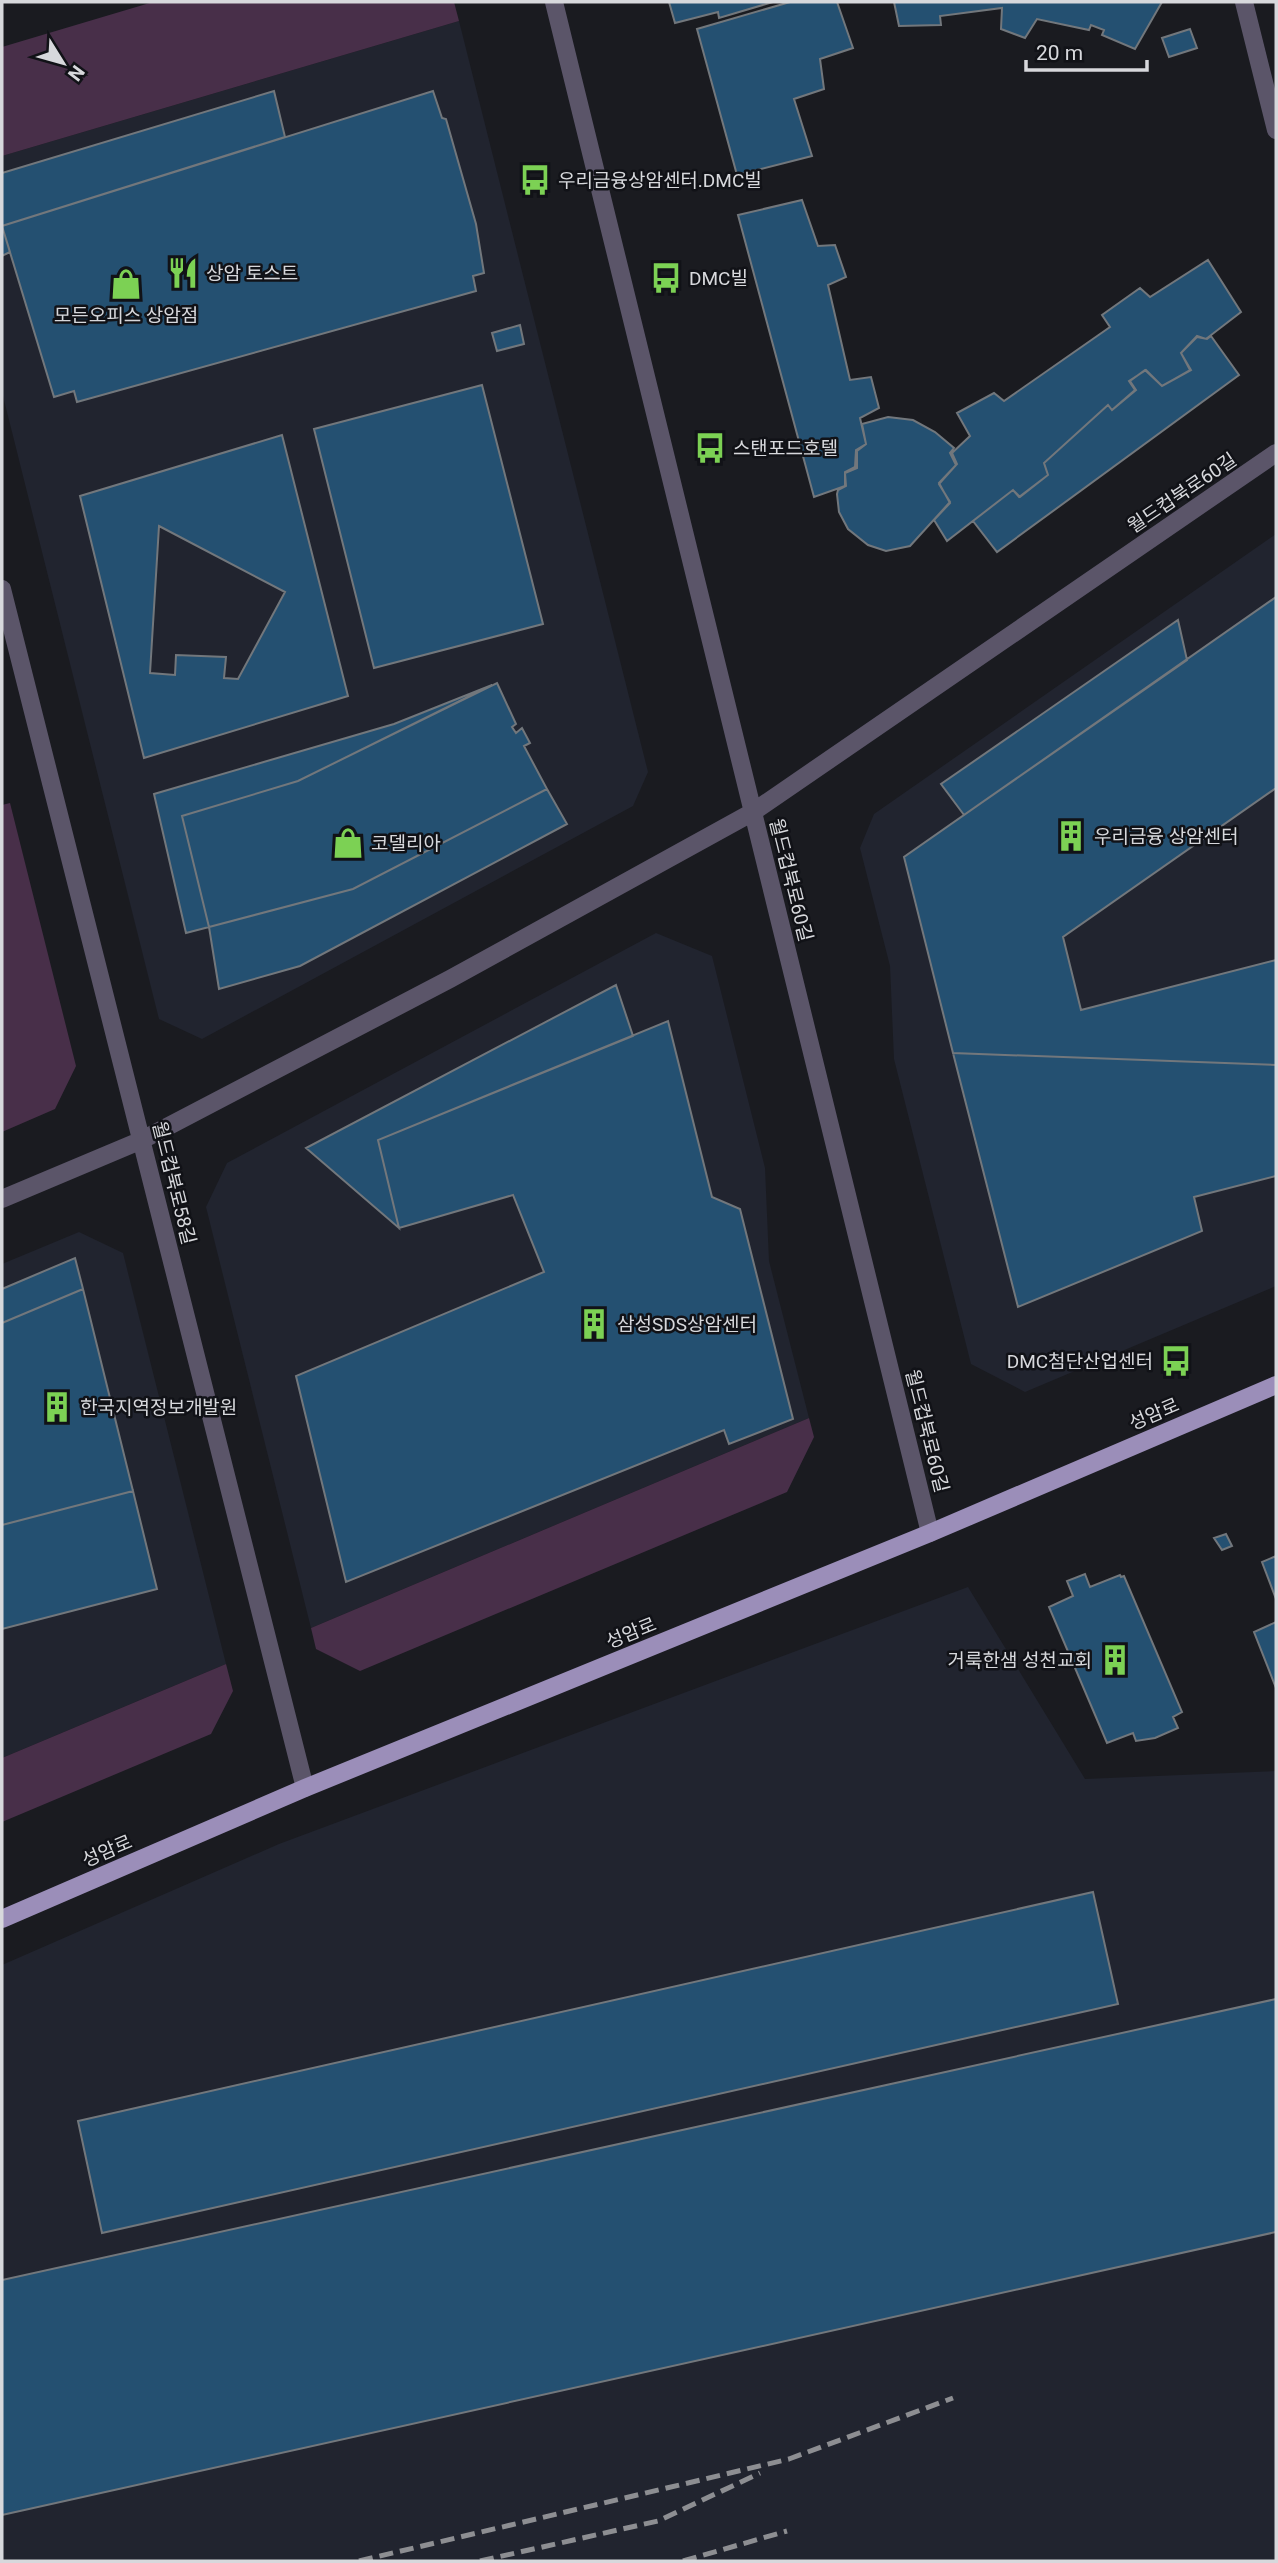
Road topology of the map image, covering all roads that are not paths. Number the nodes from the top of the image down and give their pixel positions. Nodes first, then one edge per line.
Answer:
1 (554, 2) edge
2 (1244, 2) edge
3 (1276, 130) edge
4 (1276, 453) edge
5 (2, 589) edge
6 (753, 812) junction
7 (142, 1140) junction
8 (2, 1199) edge
9 (1276, 1385) edge
10 (930, 1533) junction
11 (305, 1788) junction
12 (2, 1919) edge

1 - 6 street
2 - 3 street
4 - 6 street, 월드컵북로60길
5 - 7 street, 월드컵북로58길
6 - 7 street
6 - 10 street, 월드컵북로60길
7 - 8 street
7 - 11 street, 월드컵북로58길
9 - 10 main road, 성암로
10 - 11 main road, 성암로
11 - 12 main road, 성암로

